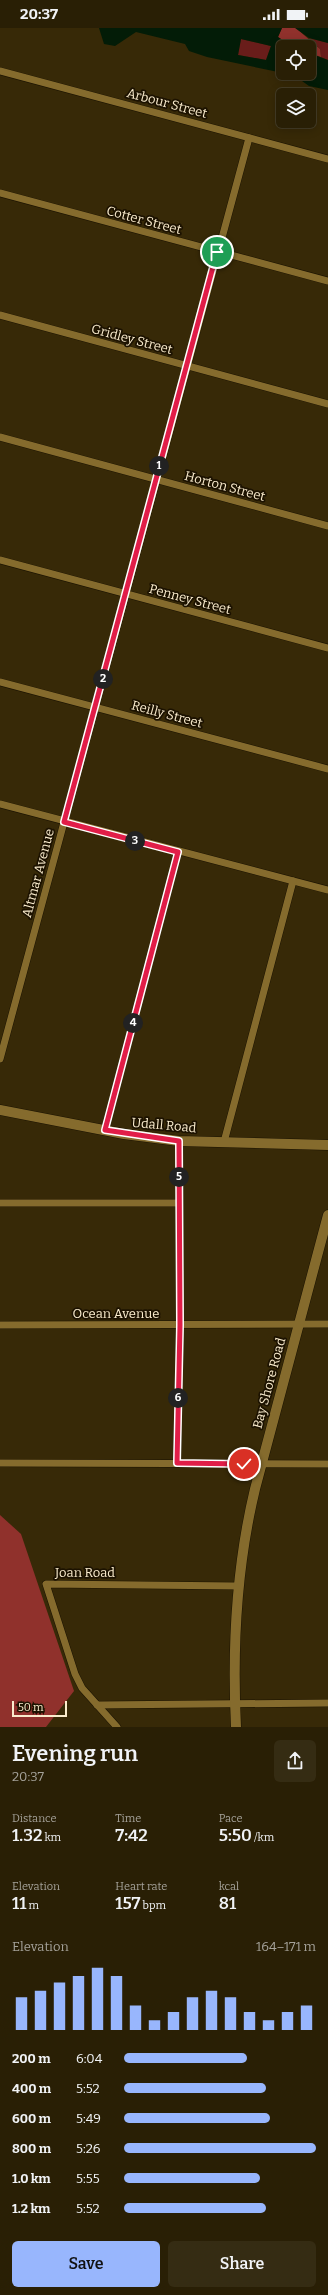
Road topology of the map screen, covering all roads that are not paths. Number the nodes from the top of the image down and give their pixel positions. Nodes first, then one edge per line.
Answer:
1 (0, 71) edge
2 (249, 138) junction
3 (328, 159) edge
4 (0, 193) edge
5 (217, 252) junction
6 (328, 281) edge
7 (0, 315) edge
8 (186, 366) junction
9 (328, 404) edge
10 (0, 438) edge
11 (156, 479) junction
12 (328, 526) edge
13 (0, 560) edge
14 (125, 594) junction
15 (328, 648) edge
16 (0, 682) edge
17 (96, 707) junction
18 (328, 769) edge
19 (0, 804) edge
20 (64, 822) junction
21 (178, 852) junction
22 (293, 881) junction
23 (328, 890) edge
24 (0, 1059) edge
25 (0, 1110) edge
26 (105, 1130) junction
27 (179, 1141) junction
28 (224, 1142) junction
29 (328, 1145) edge
30 (0, 1202) edge
31 (179, 1203) junction
32 (328, 1215) edge
33 (328, 1324) edge
34 (180, 1325) junction
35 (298, 1325) junction
36 (0, 1326) edge
37 (0, 1463) edge
38 (177, 1463) junction
39 (261, 1464) junction
40 (328, 1464) edge
41 (238, 1586) junction
42 (234, 1703) junction
43 (328, 1703) edge
44 (97, 1705) junction
45 (116, 1727) edge
46 (236, 1727) edge

1 - 2 street, Arbour Street
2 - 3 street, Arbour Street
2 - 5 street, Altmar Avenue
4 - 5 street, Cotter Street
5 - 6 street, Cotter Street
5 - 8 street, Altmar Avenue
7 - 8 street, Gridley Street
8 - 9 street, Gridley Street
8 - 11 street, Altmar Avenue
10 - 11 street, Horton Street
11 - 12 street, Horton Street
11 - 14 street, Altmar Avenue
13 - 14 street, Penney Street
14 - 15 street, Penney Street
14 - 17 street, Altmar Avenue
16 - 17 street, Reilly Street
17 - 18 street, Reilly Street
17 - 20 street, Altmar Avenue
19 - 20 street
20 - 21 street
20 - 24 street, Altmar Avenue
21 - 22 street
21 - 26 street
22 - 23 street
22 - 28 street
25 - 26 main road, Udall Road
26 - 27 main road, Udall Road
27 - 28 main road, Udall Road
27 - 31 street
28 - 29 main road, Udall Road
30 - 31 street
31 - 34 street
32 - 35 main road, Bay Shore Road
33 - 35 street, Ocean Avenue
34 - 35 street, Ocean Avenue
34 - 36 street, Ocean Avenue
34 - 38 street
35 - 39 main road, Bay Shore Road
37 - 38 street
38 - 39 street
39 - 40 street
39 - 41 main road, Bay Shore Road
41 - 42 main road, Bay Shore Road
41 - 44 street, Joan Road
42 - 43 street
42 - 44 street
42 - 46 main road, Bay Shore Road
44 - 45 street, Joan Road

